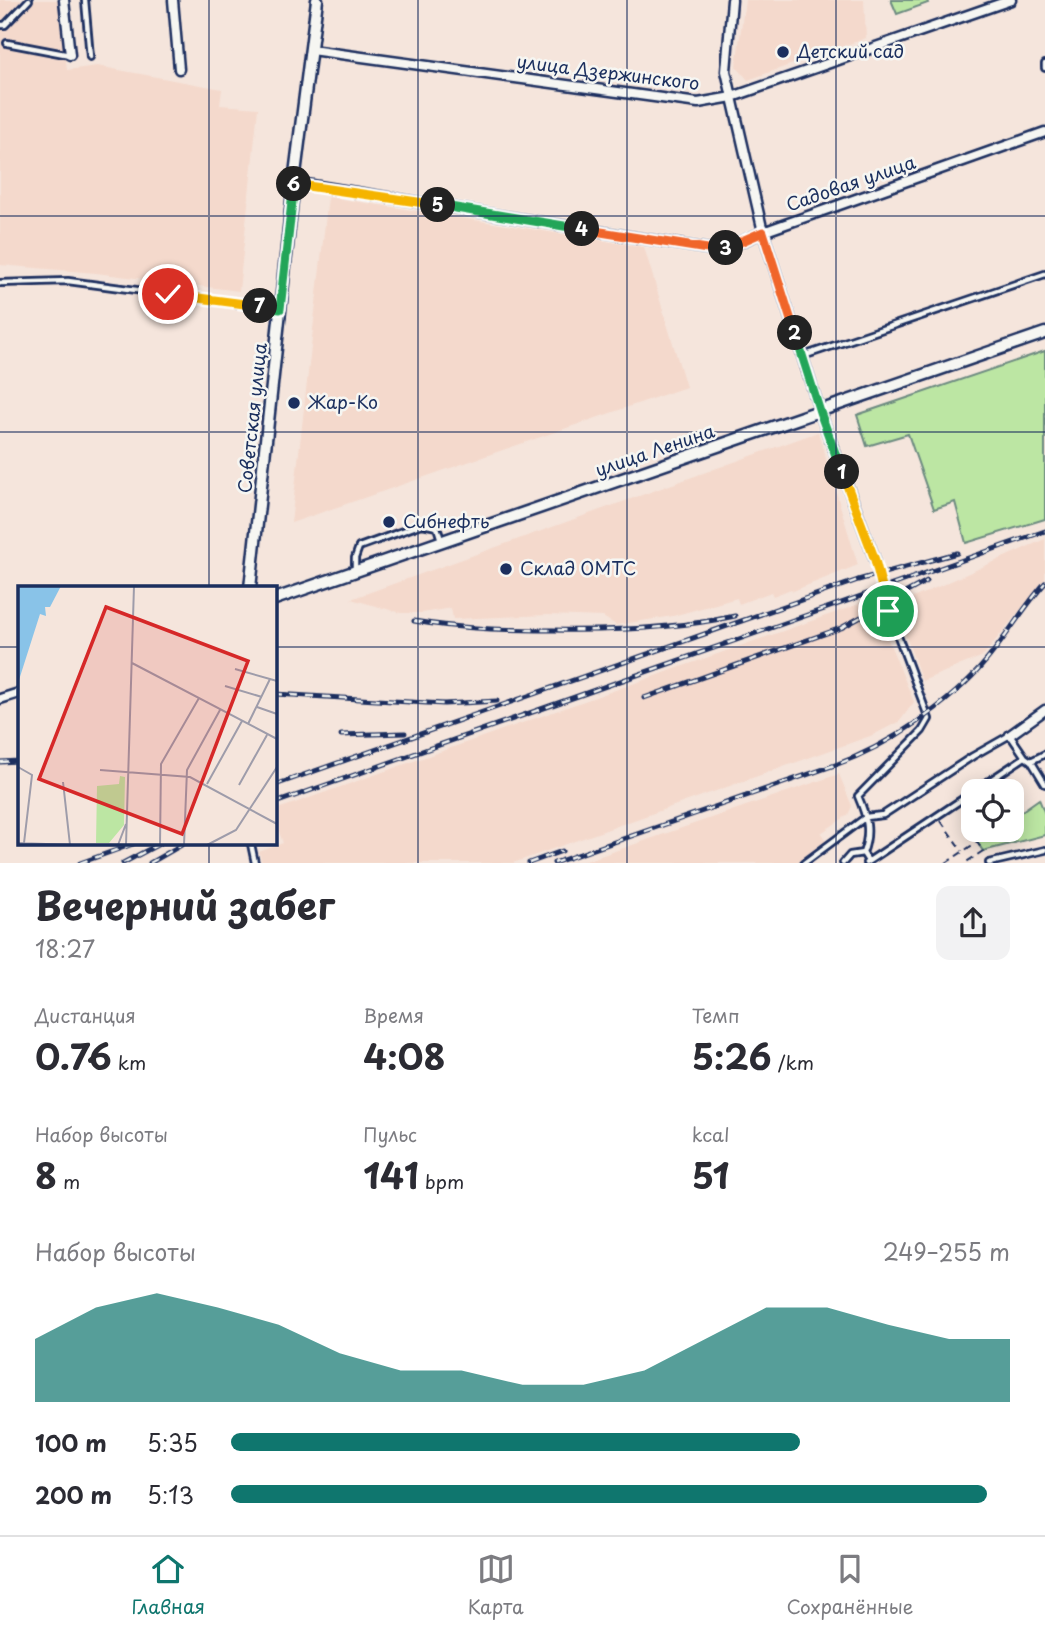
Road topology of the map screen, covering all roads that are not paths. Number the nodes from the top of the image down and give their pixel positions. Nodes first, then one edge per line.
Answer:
1 (29, 0) edge
2 (64, 0) edge
3 (85, 0) edge
4 (173, 0) edge
5 (317, 0) edge
6 (732, 0) edge
7 (1012, 0) edge
8 (0, 25) edge
9 (7, 43) dead end
10 (311, 50) junction
11 (70, 55) joint
12 (90, 57) dead end
13 (179, 69) dead end
14 (732, 97) junction
15 (1045, 132) edge
16 (294, 182) junction
17 (763, 232) junction
18 (1045, 274) edge
19 (0, 283) edge
20 (280, 309) junction
21 (1045, 333) edge
22 (802, 356) junction
23 (820, 412) junction
24 (442, 540) junction
25 (875, 560) joint
26 (355, 572) junction
27 (250, 586) edge
28 (276, 599) edge
29 (18, 693) edge
30 (0, 699) edge
31 (1045, 710) edge
32 (1010, 735) junction
33 (1045, 754) edge
34 (1024, 757) junction
35 (1031, 761) junction
36 (991, 779) edge
37 (1045, 784) edge
38 (961, 799) edge
39 (866, 817) junction
40 (1045, 850) edge
41 (863, 853) junction
42 (867, 862) edge
43 (804, 863) edge
44 (844, 863) edge
45 (989, 863) edge

1 - 8 lane
2 - 11 street
3 - 12 lane
4 - 13 street
5 - 10 street, Советская улица
6 - 14 street
7 - 14 street, улица Дзержинского
9 - 11 lane
10 - 14 street, улица Дзержинского
10 - 16 street, Советская улица
14 - 17 street
15 - 17 street, Садовая улица
16 - 17 street, Садовая улица
16 - 20 street, Советская улица
17 - 22 street
18 - 22 lane
19 - 20 lane
20 - 27 street, Советская улица
21 - 23 street, улица Ленина
22 - 23 street
23 - 24 street, улица Ленина
23 - 25 street
24 - 26 street, улица Ленина
24 - 26 lane
25 - 39 lane
26 - 28 street, улица Ленина
29 - 30 street
31 - 32 street
32 - 34 lane
32 - 39 lane
33 - 35 lane
34 - 35 lane
34 - 36 lane
35 - 37 lane
38 - 42 lane
39 - 41 lane
39 - 43 lane
40 - 45 lane
41 - 42 lane
41 - 44 lane

